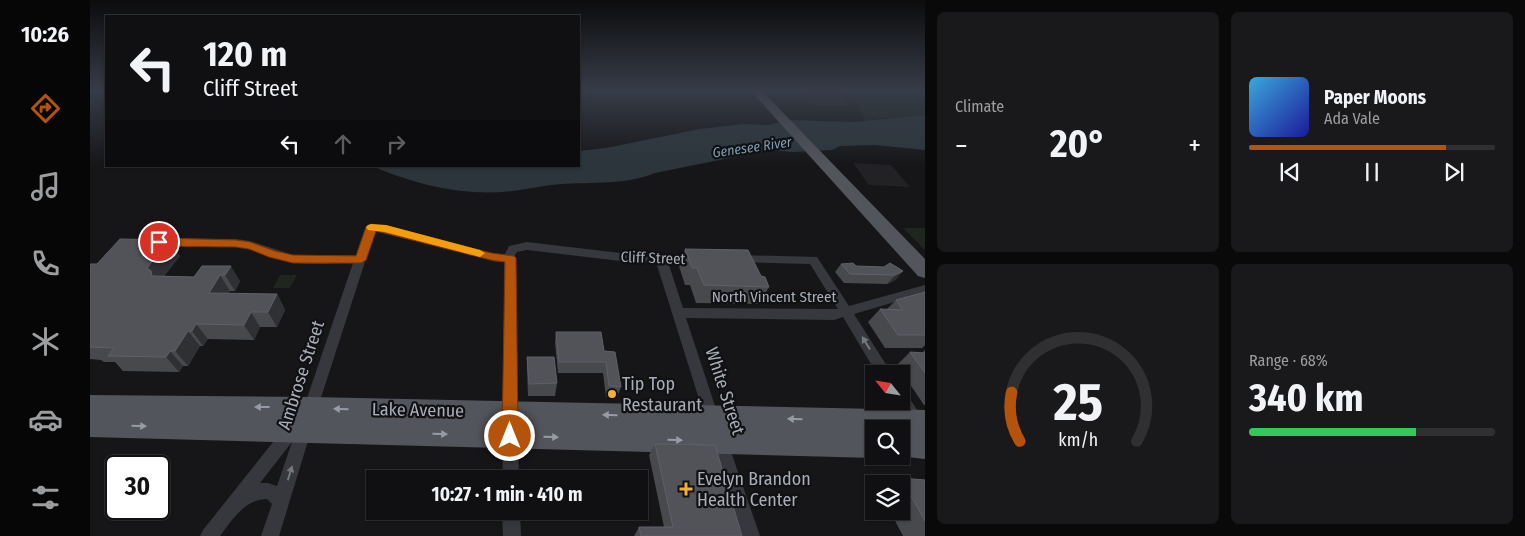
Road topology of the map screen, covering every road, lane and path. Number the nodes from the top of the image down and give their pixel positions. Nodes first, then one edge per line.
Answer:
1 (780, 115) edge
2 (143, 242) edge
3 (510, 258) junction
4 (661, 259) junction
5 (708, 259) edge
6 (728, 259) edge
7 (361, 260) junction
8 (925, 271) edge
9 (925, 289) edge
10 (678, 313) junction
11 (846, 313) junction
12 (879, 365) edge
13 (90, 406) edge
14 (910, 410) edge
15 (920, 422) edge
16 (302, 424) junction
17 (510, 424) junction
18 (90, 425) edge
19 (715, 428) junction
20 (910, 441) edge
21 (865, 444) edge
22 (910, 445) edge
23 (925, 446) edge
24 (511, 470) edge
25 (280, 504) junction
26 (511, 520) edge
27 (214, 530) edge
28 (270, 536) edge
29 (512, 536) edge
30 (751, 536) edge

1 - 8 main road
2 - 7 street
3 - 4 street, Cliff Street
3 - 7 street, Ambrose Street
3 - 17 street
4 - 5 street, Cliff Street
4 - 10 street, White Street
6 - 11 street
7 - 16 street, Ambrose Street
9 - 11 street, North Vincent Street
10 - 11 street, North Vincent Street
10 - 19 street, White Street
12 -> 11 street
16 -> 13 main road, Lake Avenue
14 - 15 street
15 -> 19 main road, Lake Avenue
15 - 20 street
16 - 17 main road, Lake Avenue
18 -> 16 main road, Lake Avenue
25 -> 16 street, Ambrose Street
16 - 27 street
17 - 19 main road, Lake Avenue
17 - 24 street
19 - 21 main road, Lake Avenue
19 - 30 street, White Street
22 - 23 main road
25 - 27 street
25 - 28 street, Ambrose Street
26 - 29 street

